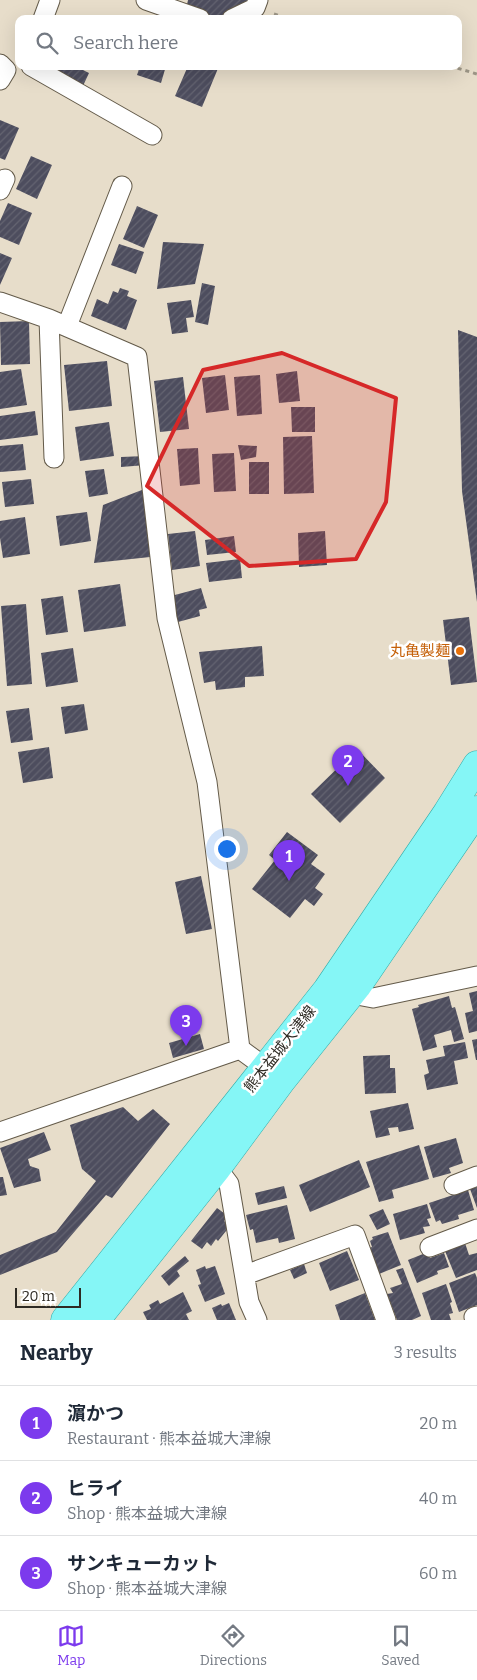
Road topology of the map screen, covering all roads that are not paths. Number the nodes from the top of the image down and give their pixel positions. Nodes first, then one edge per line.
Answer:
1 (50, 0) edge
2 (146, 0) edge
3 (258, 0) edge
4 (44, 15) edge
5 (189, 15) edge
6 (240, 15) edge
7 (38, 70) edge
8 (152, 135) dead end
9 (122, 186) dead end
10 (0, 302) edge
11 (58, 322) junction
12 (54, 458) dead end
13 (477, 765) edge
14 (477, 810) edge
15 (477, 976) edge
16 (338, 992) junction
17 (240, 1049) junction
18 (266, 1068) junction
19 (0, 1132) edge
20 (217, 1168) junction
21 (477, 1176) edge
22 (454, 1184) dead end
23 (477, 1229) edge
24 (430, 1247) dead end
25 (245, 1275) junction
26 (65, 1320) edge
27 (96, 1320) edge
28 (257, 1320) edge
29 (386, 1320) edge

1 - 4 street
2 - 5 street
3 - 6 street
7 - 8 street
9 - 11 street
10 - 11 street
11 - 12 street
11 - 17 street
13 - 16 main road, 熊本益城大津線
14 - 16 main road, 熊本益城大津線
15 - 16 street
16 - 18 main road, 熊本益城大津線
16 - 20 main road, 熊本益城大津線
17 - 18 street
17 - 19 street
18 - 26 main road, 熊本益城大津線
20 - 25 street
20 - 27 main road, 熊本益城大津線
21 - 22 street
23 - 24 street
25 - 28 street
25 - 29 street

